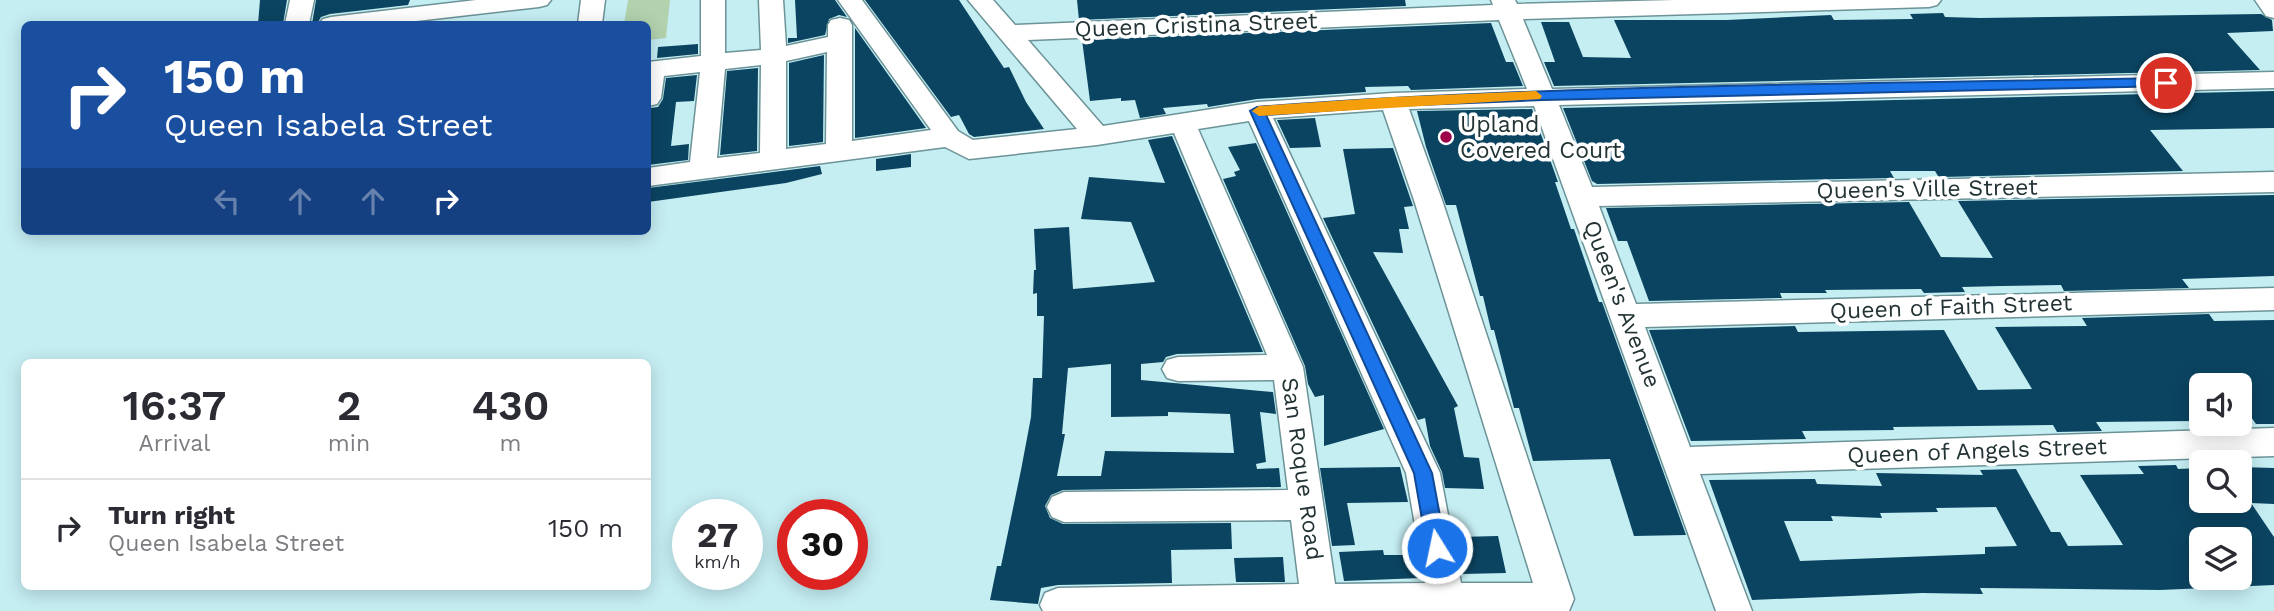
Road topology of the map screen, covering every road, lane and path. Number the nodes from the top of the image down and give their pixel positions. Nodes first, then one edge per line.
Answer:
1 (302, 0) edge
2 (535, 0) edge
3 (593, 0) edge
4 (713, 0) edge
5 (771, 0) edge
6 (843, 0) edge
7 (850, 0) edge
8 (980, 0) edge
9 (1930, 0) edge
10 (2267, 0) edge
11 (1505, 6) edge
12 (476, 11) edge
13 (2274, 11) edge
14 (413, 13) edge
15 (349, 15) edge
16 (298, 21) edge
17 (531, 21) edge
18 (590, 21) edge
19 (1010, 33) junction
20 (839, 42) junction
21 (774, 56) junction
22 (713, 63) junction
23 (651, 70) edge
24 (2274, 80) edge
25 (1543, 96) junction
26 (1393, 101) junction
27 (1257, 111) junction
28 (1182, 122) junction
29 (1097, 136) junction
30 (949, 137) junction
31 (839, 153) junction
32 (773, 161) junction
33 (703, 170) junction
34 (651, 177) edge
35 (2274, 182) edge
36 (1581, 197) junction
37 (2274, 299) edge
38 (1628, 316) junction
39 (1288, 367) junction
40 (1178, 369) dead end
41 (2274, 442) edge
42 (1680, 461) junction
43 (1307, 505) junction
44 (1064, 507) dead end
45 (1446, 599) junction
46 (1318, 600) junction
47 (1058, 605) dead end
48 (1734, 611) edge

1 - 16 street
2 - 12 street
2 - 17 street
3 - 18 street
4 - 22 street
5 - 21 street
6 - 20 street
7 - 30 street
8 - 19 street
9 - 11 street, Queen Cristina Street
10 - 13 street
11 - 19 street, Queen Cristina Street
11 - 25 street, Queen's Avenue
12 - 14 street
14 - 15 street
19 - 29 street
20 - 21 street
20 - 31 street
21 - 22 street
21 - 32 street
22 - 23 street
22 - 33 street
24 - 25 street
25 - 26 street
25 - 36 street, Queen's Avenue
26 - 27 street
26 - 45 street
27 - 28 street
27 - 45 street
28 - 29 street
28 - 39 street, San Roque Road
29 - 30 street
30 - 31 street
31 - 32 street
32 - 33 street
33 - 34 street
35 - 36 street, Queen's Ville Street
36 - 38 street, Queen's Avenue
37 - 38 street, Queen of Faith Street
38 - 42 street, Queen's Avenue
39 - 40 street
39 - 43 street, San Roque Road
41 - 42 street, Queen of Angels Street
42 - 48 street, Queen's Avenue
43 - 44 street
43 - 46 street, San Roque Road
45 - 46 street
46 - 47 street

